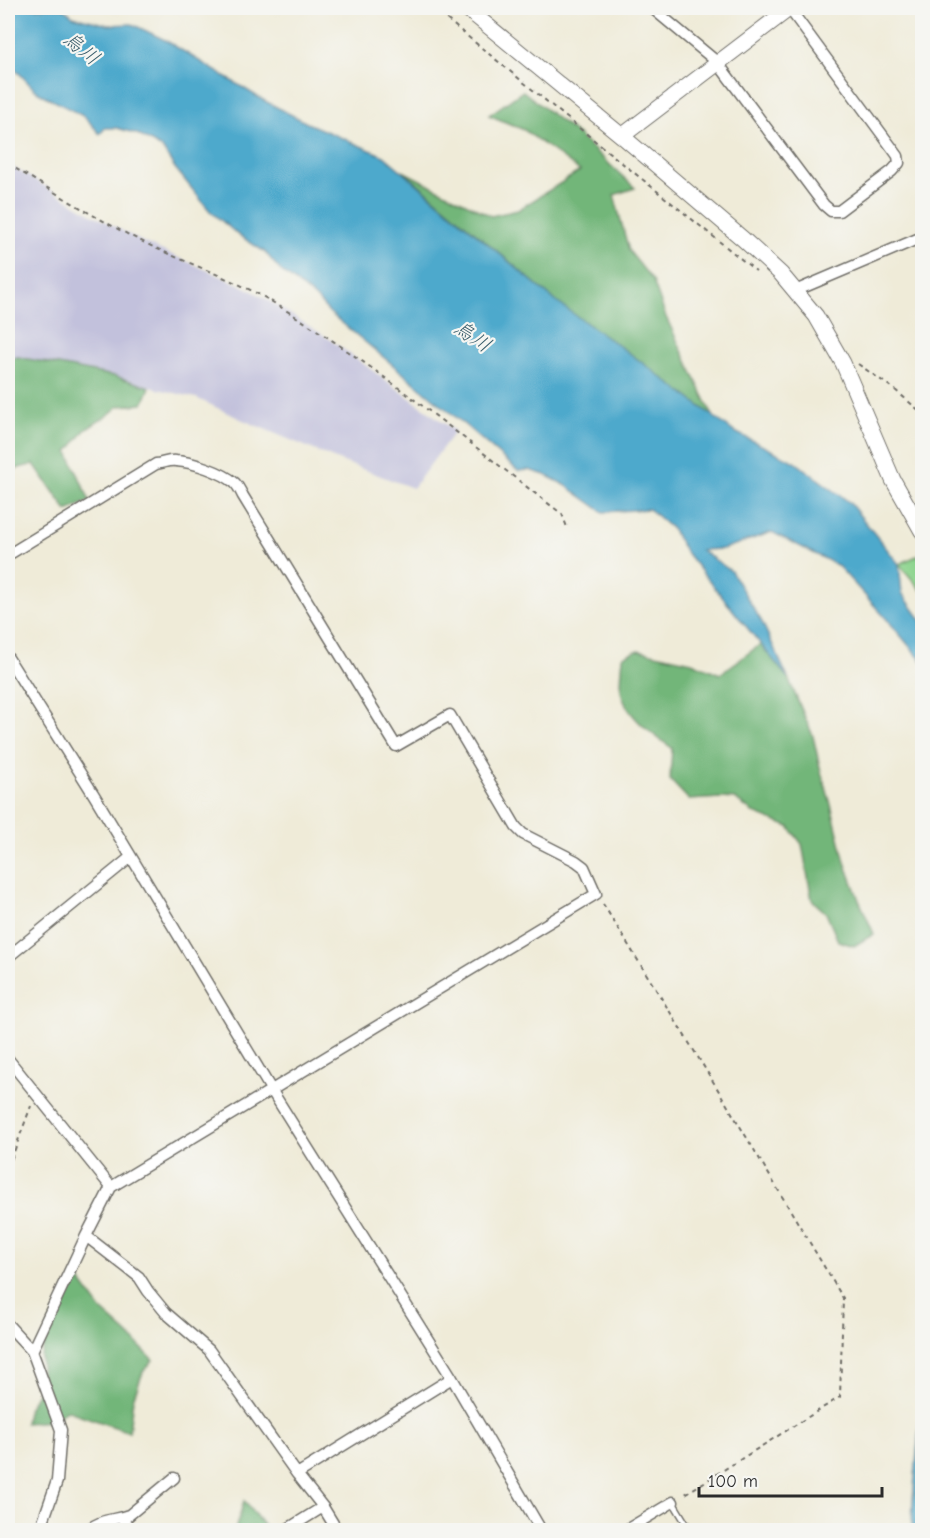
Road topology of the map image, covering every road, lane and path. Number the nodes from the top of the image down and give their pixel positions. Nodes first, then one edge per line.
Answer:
1 (433, 8) edge
2 (466, 8) edge
3 (652, 8) edge
4 (789, 8) edge
5 (717, 62) junction
6 (622, 136) junction
7 (8, 164) edge
8 (922, 237) edge
9 (758, 273) dead end
10 (795, 291) junction
11 (854, 362) dead end
12 (922, 413) edge
13 (568, 530) dead end
14 (922, 531) edge
15 (8, 555) edge
16 (8, 658) edge
17 (131, 857) junction
18 (596, 894) junction
19 (8, 957) edge
20 (8, 1059) edge
21 (272, 1091) junction
22 (35, 1094) junction
23 (8, 1168) edge
24 (111, 1187) junction
25 (86, 1236) junction
26 (8, 1325) edge
27 (32, 1351) junction
28 (452, 1378) junction
29 (297, 1474) junction
30 (174, 1478) dead end
31 (673, 1502) junction
32 (323, 1507) junction
33 (122, 1518) junction
34 (40, 1530) edge
35 (88, 1530) edge
36 (131, 1530) edge
37 (286, 1530) edge
38 (337, 1530) edge
39 (541, 1530) edge
40 (626, 1530) edge
41 (690, 1530) edge

1 - 9 path
2 - 6 street
3 - 5 street
4 - 5 street
4 - 5 street
5 - 6 street
6 - 10 street
7 - 13 path
8 - 10 street
10 - 14 street
11 - 12 path
15 - 18 street
16 - 17 street
17 - 19 street
17 - 21 street
18 - 21 street
18 - 31 path
20 - 22 street
21 - 24 street
21 - 28 street
22 - 23 path
22 - 24 street
24 - 25 street
25 - 27 street
25 - 29 street
26 - 27 street
27 - 34 street
28 - 29 street
28 - 39 street
29 - 32 street
30 - 33 street
31 - 40 street
31 - 41 lane
32 - 37 street
32 - 38 street
33 - 35 street
33 - 36 street

